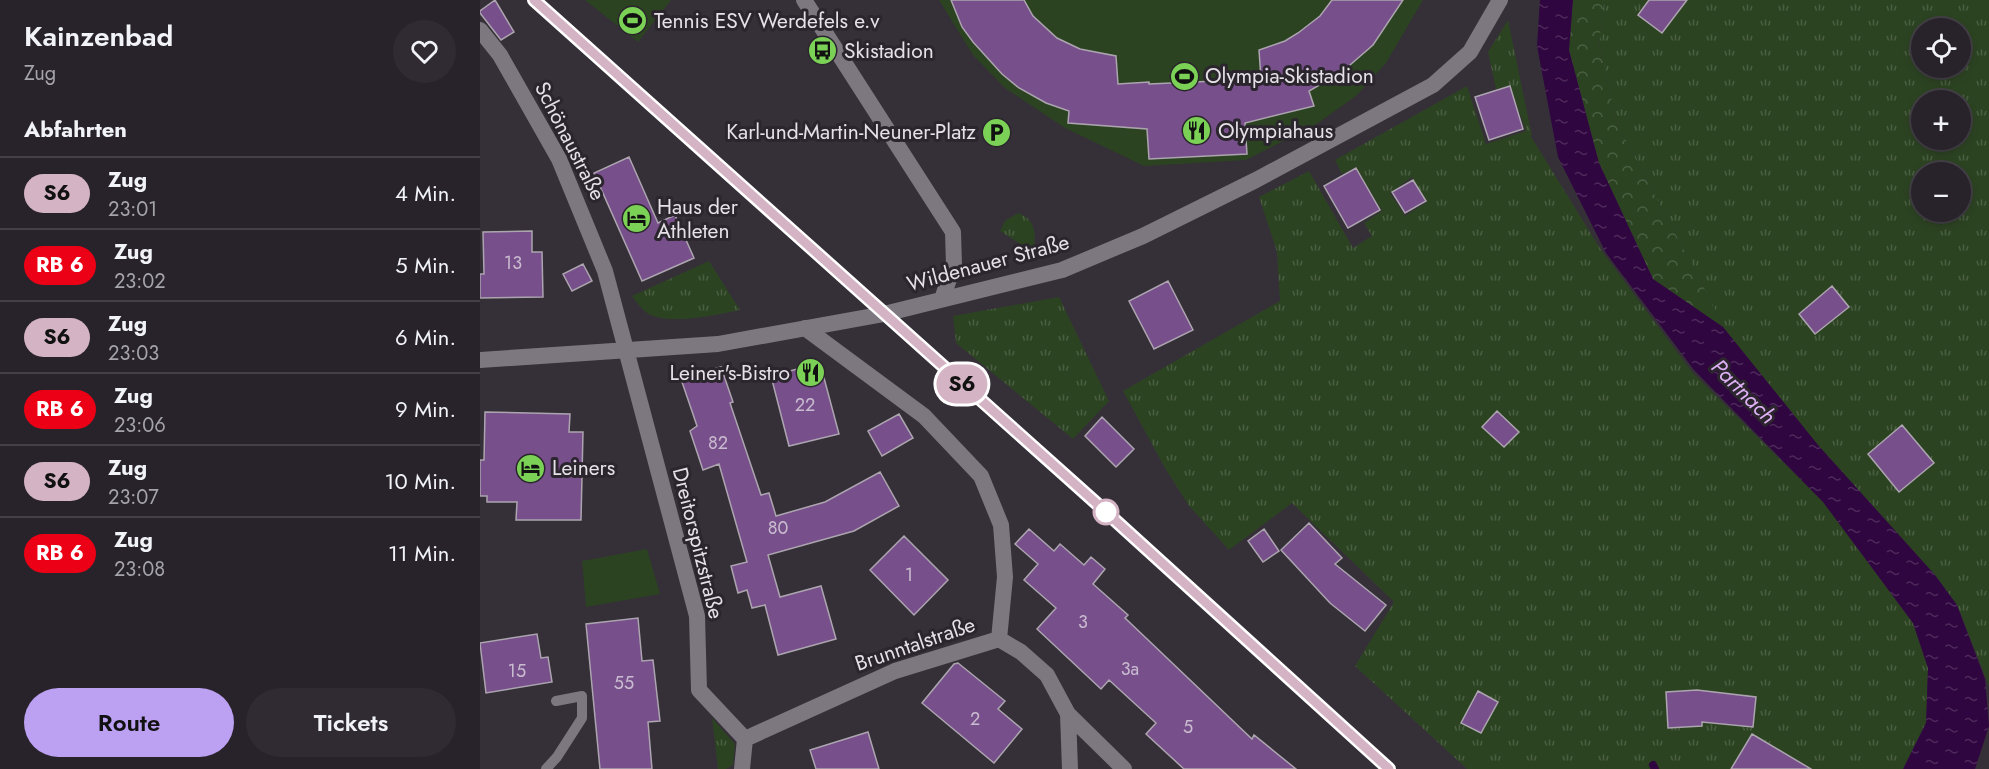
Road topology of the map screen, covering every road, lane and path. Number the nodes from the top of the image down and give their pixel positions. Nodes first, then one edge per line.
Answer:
1 (804, 0) edge
2 (1500, 0) edge
3 (480, 30) edge
4 (942, 299) junction
5 (805, 328) junction
6 (625, 350) junction
7 (480, 360) edge
8 (999, 639) junction
9 (556, 701) dead end
10 (1068, 714) junction
11 (745, 739) junction
12 (546, 769) edge
13 (742, 769) edge
14 (1070, 769) edge
15 (1122, 769) edge

1 - 4 street
2 - 4 street, Wildenauer Straße
3 - 6 street, Schönaustraße
4 - 5 street, Wildenauer Straße
5 - 6 street, Wildenauer Straße
5 - 8 street
6 - 7 street, Wildenauer Straße
6 - 11 street, Dreitorspitzstraße
8 - 10 street, Brunntalstraße
8 - 11 street, Brunntalstraße
9 - 12 lane
10 - 14 street
10 - 15 street, Brunntalstraße
11 - 13 street

